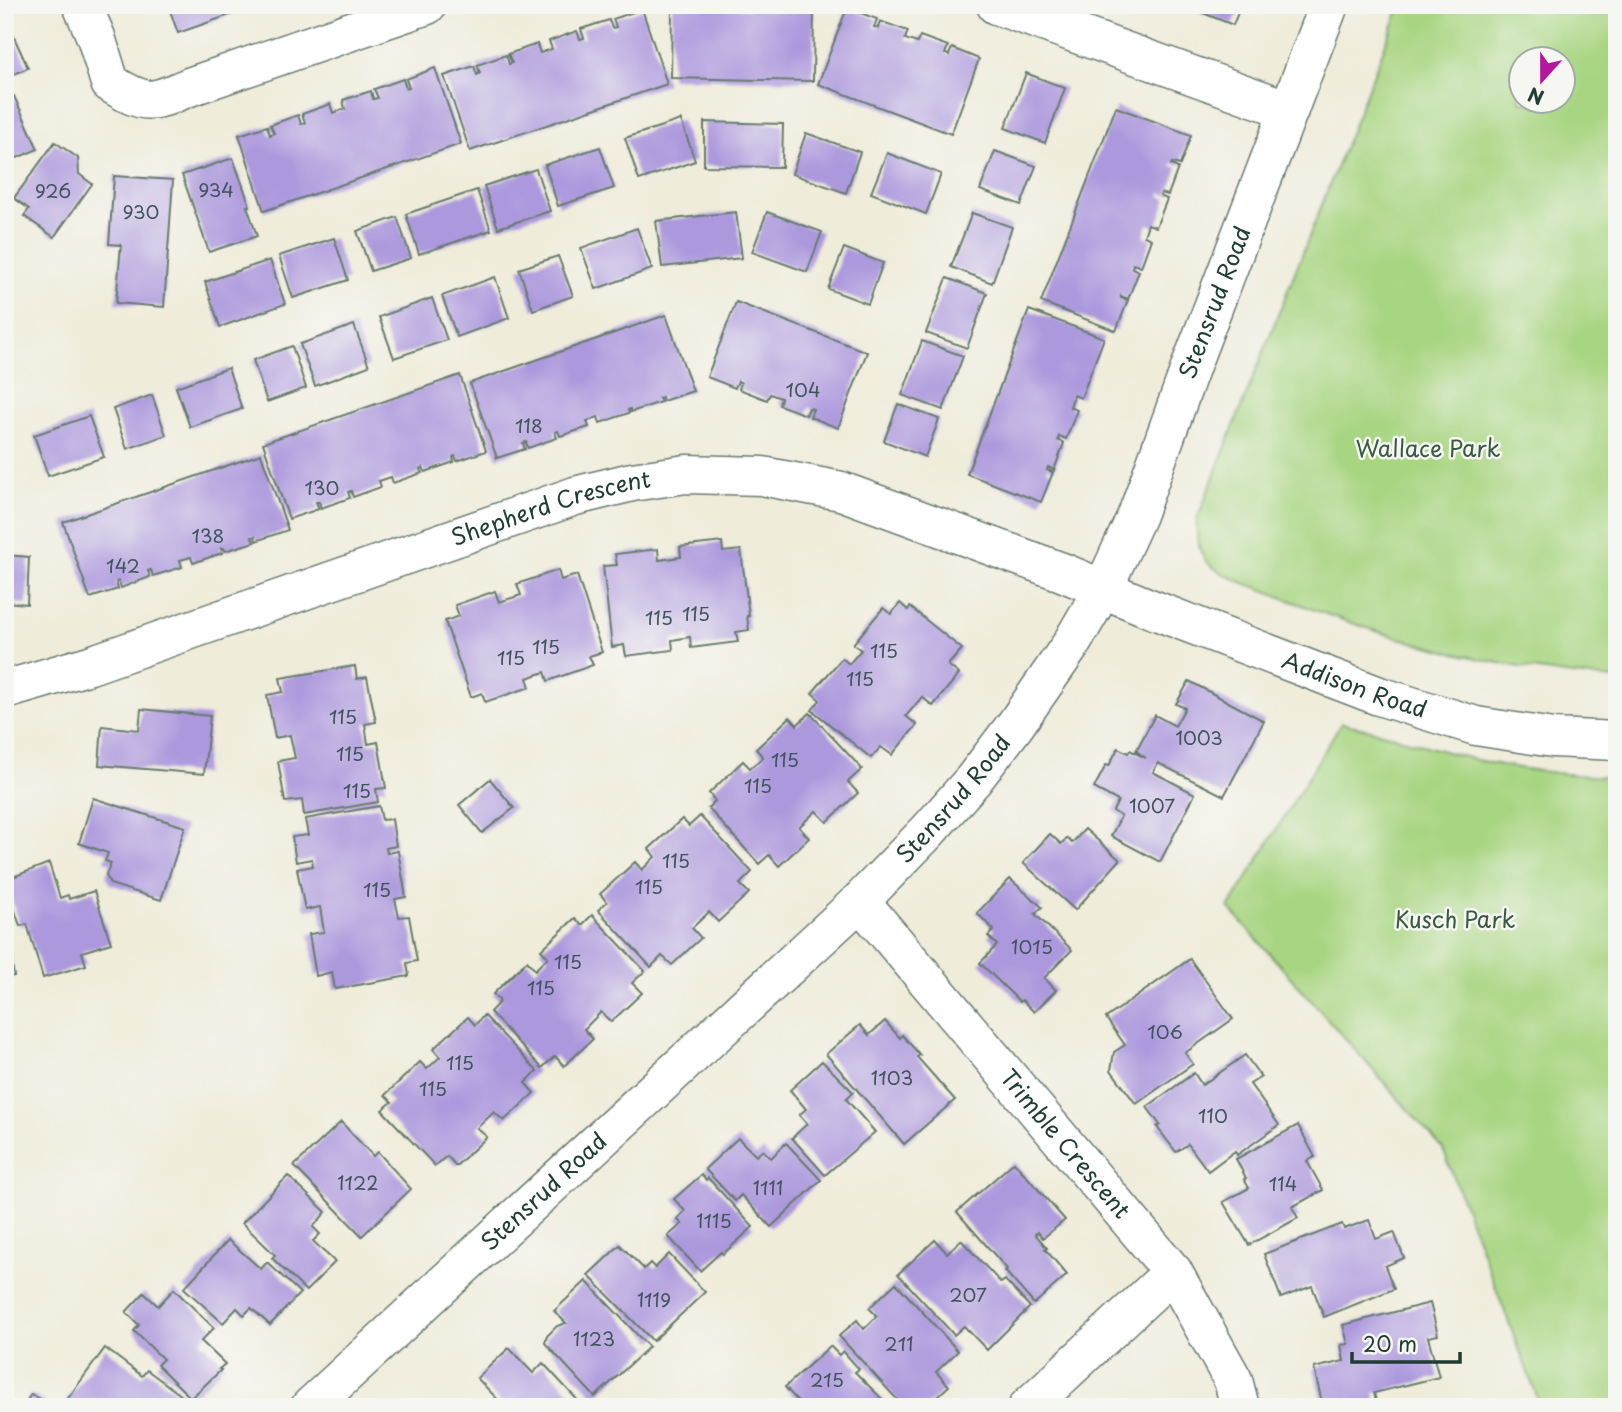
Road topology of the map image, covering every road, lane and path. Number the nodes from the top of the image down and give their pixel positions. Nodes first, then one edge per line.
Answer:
1 (82, 5) edge
2 (427, 5) edge
3 (996, 5) edge
4 (1329, 5) edge
5 (1289, 110) junction
6 (1103, 589) junction
7 (5, 690) edge
8 (1617, 741) edge
9 (860, 901) junction
10 (1172, 1272) junction
11 (310, 1407) edge
12 (1028, 1407) edge
13 (1240, 1407) edge

1 - 2 street
3 - 5 street
4 - 5 street, Stensrud Road
5 - 6 street, Stensrud Road
6 - 7 street, Shepherd Crescent
6 - 8 street, Addison Road
6 - 9 street, Stensrud Road
9 - 10 street, Trimble Crescent
9 - 11 street, Stensrud Road
10 - 12 street
10 - 13 street, Trimble Crescent

